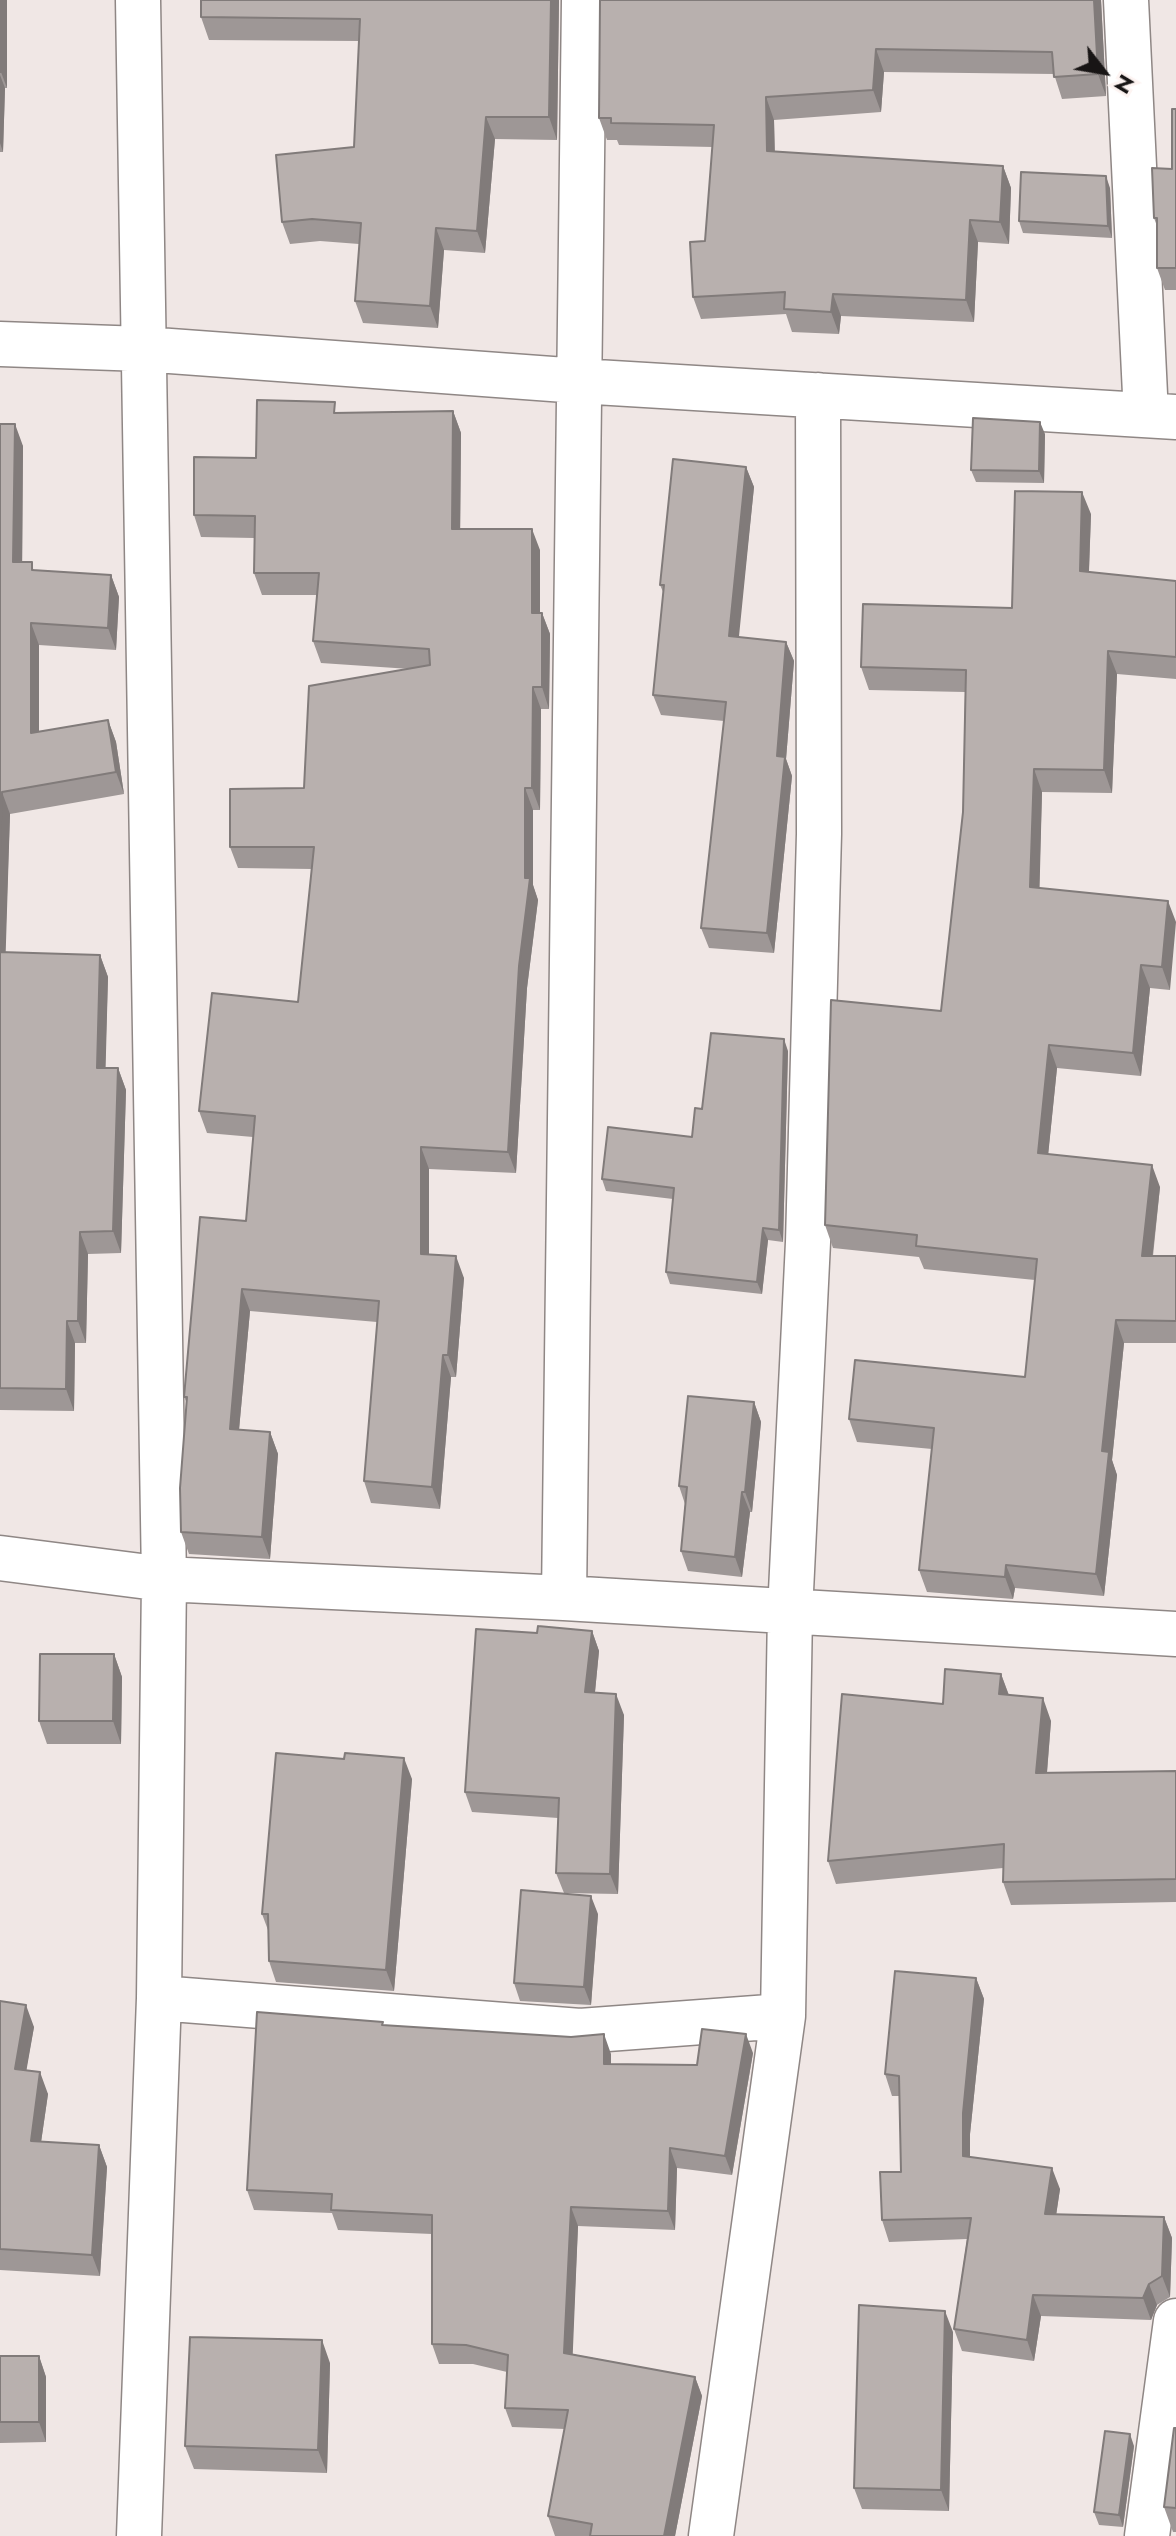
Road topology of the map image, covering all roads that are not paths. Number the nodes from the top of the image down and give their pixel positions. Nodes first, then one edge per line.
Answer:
1 (138, 0) edge
2 (584, 0) edge
3 (1126, 0) edge
4 (0, 344) edge
5 (143, 349) junction
6 (579, 381) junction
7 (818, 395) junction
8 (1161, 416) edge
9 (0, 1558) edge
10 (164, 1579) junction
11 (564, 1598) junction
12 (790, 1612) junction
13 (1176, 1634) edge
14 (159, 1998) junction
15 (783, 2016) junction
16 (1176, 2321) edge
17 (139, 2536) edge
18 (711, 2536) edge
19 (1147, 2536) edge

1 - 5 street
2 - 6 street
3 - 8 street
4 - 5 street
5 - 6 street
5 - 10 street
6 - 7 street
6 - 11 street
7 - 8 street
7 - 12 street
9 - 10 street
10 - 11 street
10 - 14 street
11 - 12 street
12 - 13 street
12 - 15 street
14 - 15 street
14 - 17 street
15 - 18 street
16 - 19 street

